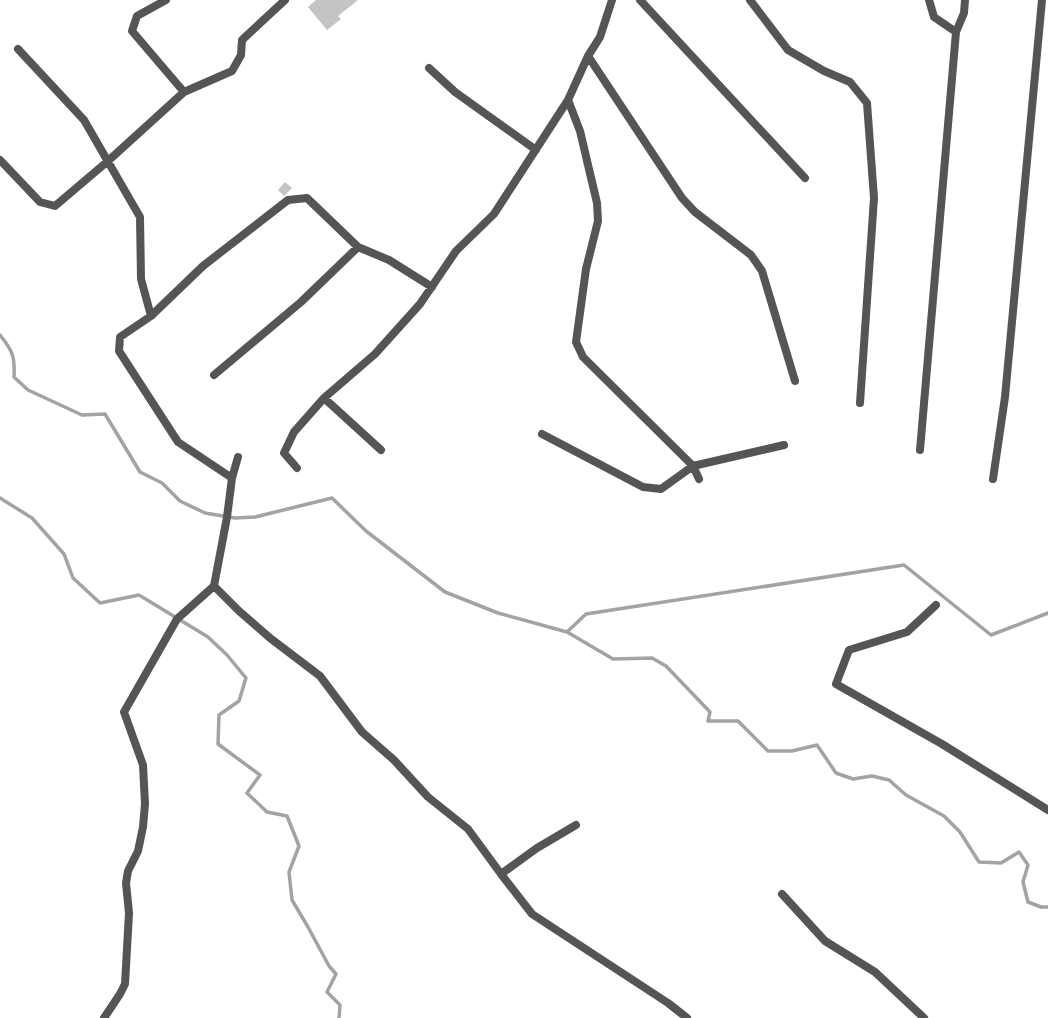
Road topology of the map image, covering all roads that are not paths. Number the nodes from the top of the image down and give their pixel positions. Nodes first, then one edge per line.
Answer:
1 (166, 0) edge
2 (285, 0) edge
3 (612, 0) edge
4 (640, 0) edge
5 (750, 0) edge
6 (928, 0) edge
7 (965, 0) edge
8 (1042, 0) edge
9 (956, 32) junction
10 (18, 49) dead end
11 (588, 56) junction
12 (429, 68) dead end
13 (184, 92) junction
14 (568, 100) junction
15 (536, 150) junction
16 (0, 160) edge
17 (108, 161) junction
18 (805, 178) dead end
19 (358, 247) junction
20 (432, 287) junction
21 (151, 316) junction
22 (214, 375) dead end
23 (795, 381) dead end
24 (324, 398) junction
25 (860, 403) dead end
26 (542, 434) dead end
27 (784, 445) dead end
28 (381, 450) dead end
29 (920, 450) dead end
30 (238, 457) dead end
31 (693, 466) junction
32 (297, 468) dead end
33 (232, 478) junction
34 (993, 479) dead end
35 (699, 480) dead end
36 (214, 586) junction
37 (936, 605) dead end
38 (1048, 810) edge
39 (576, 825) dead end
40 (501, 874) junction
41 (782, 894) dead end
42 (104, 1018) edge
43 (687, 1018) edge
44 (924, 1018) edge

1 - 13 street
2 - 13 street
3 - 11 street
4 - 18 street
5 - 25 street
6 - 9 street
7 - 9 street
8 - 34 street
9 - 29 street
10 - 17 street
11 - 14 street
11 - 23 street
12 - 15 street
13 - 17 street
14 - 15 street
14 - 31 street
15 - 20 street
16 - 17 street
17 - 21 street
19 - 20 street
19 - 21 street
19 - 22 street
20 - 24 street
21 - 33 street
24 - 28 street
24 - 32 street
26 - 31 street
27 - 31 street
30 - 33 street
31 - 35 street
33 - 36 street
36 - 40 street
36 - 42 street
37 - 38 street
39 - 40 street
40 - 43 street
41 - 44 street

